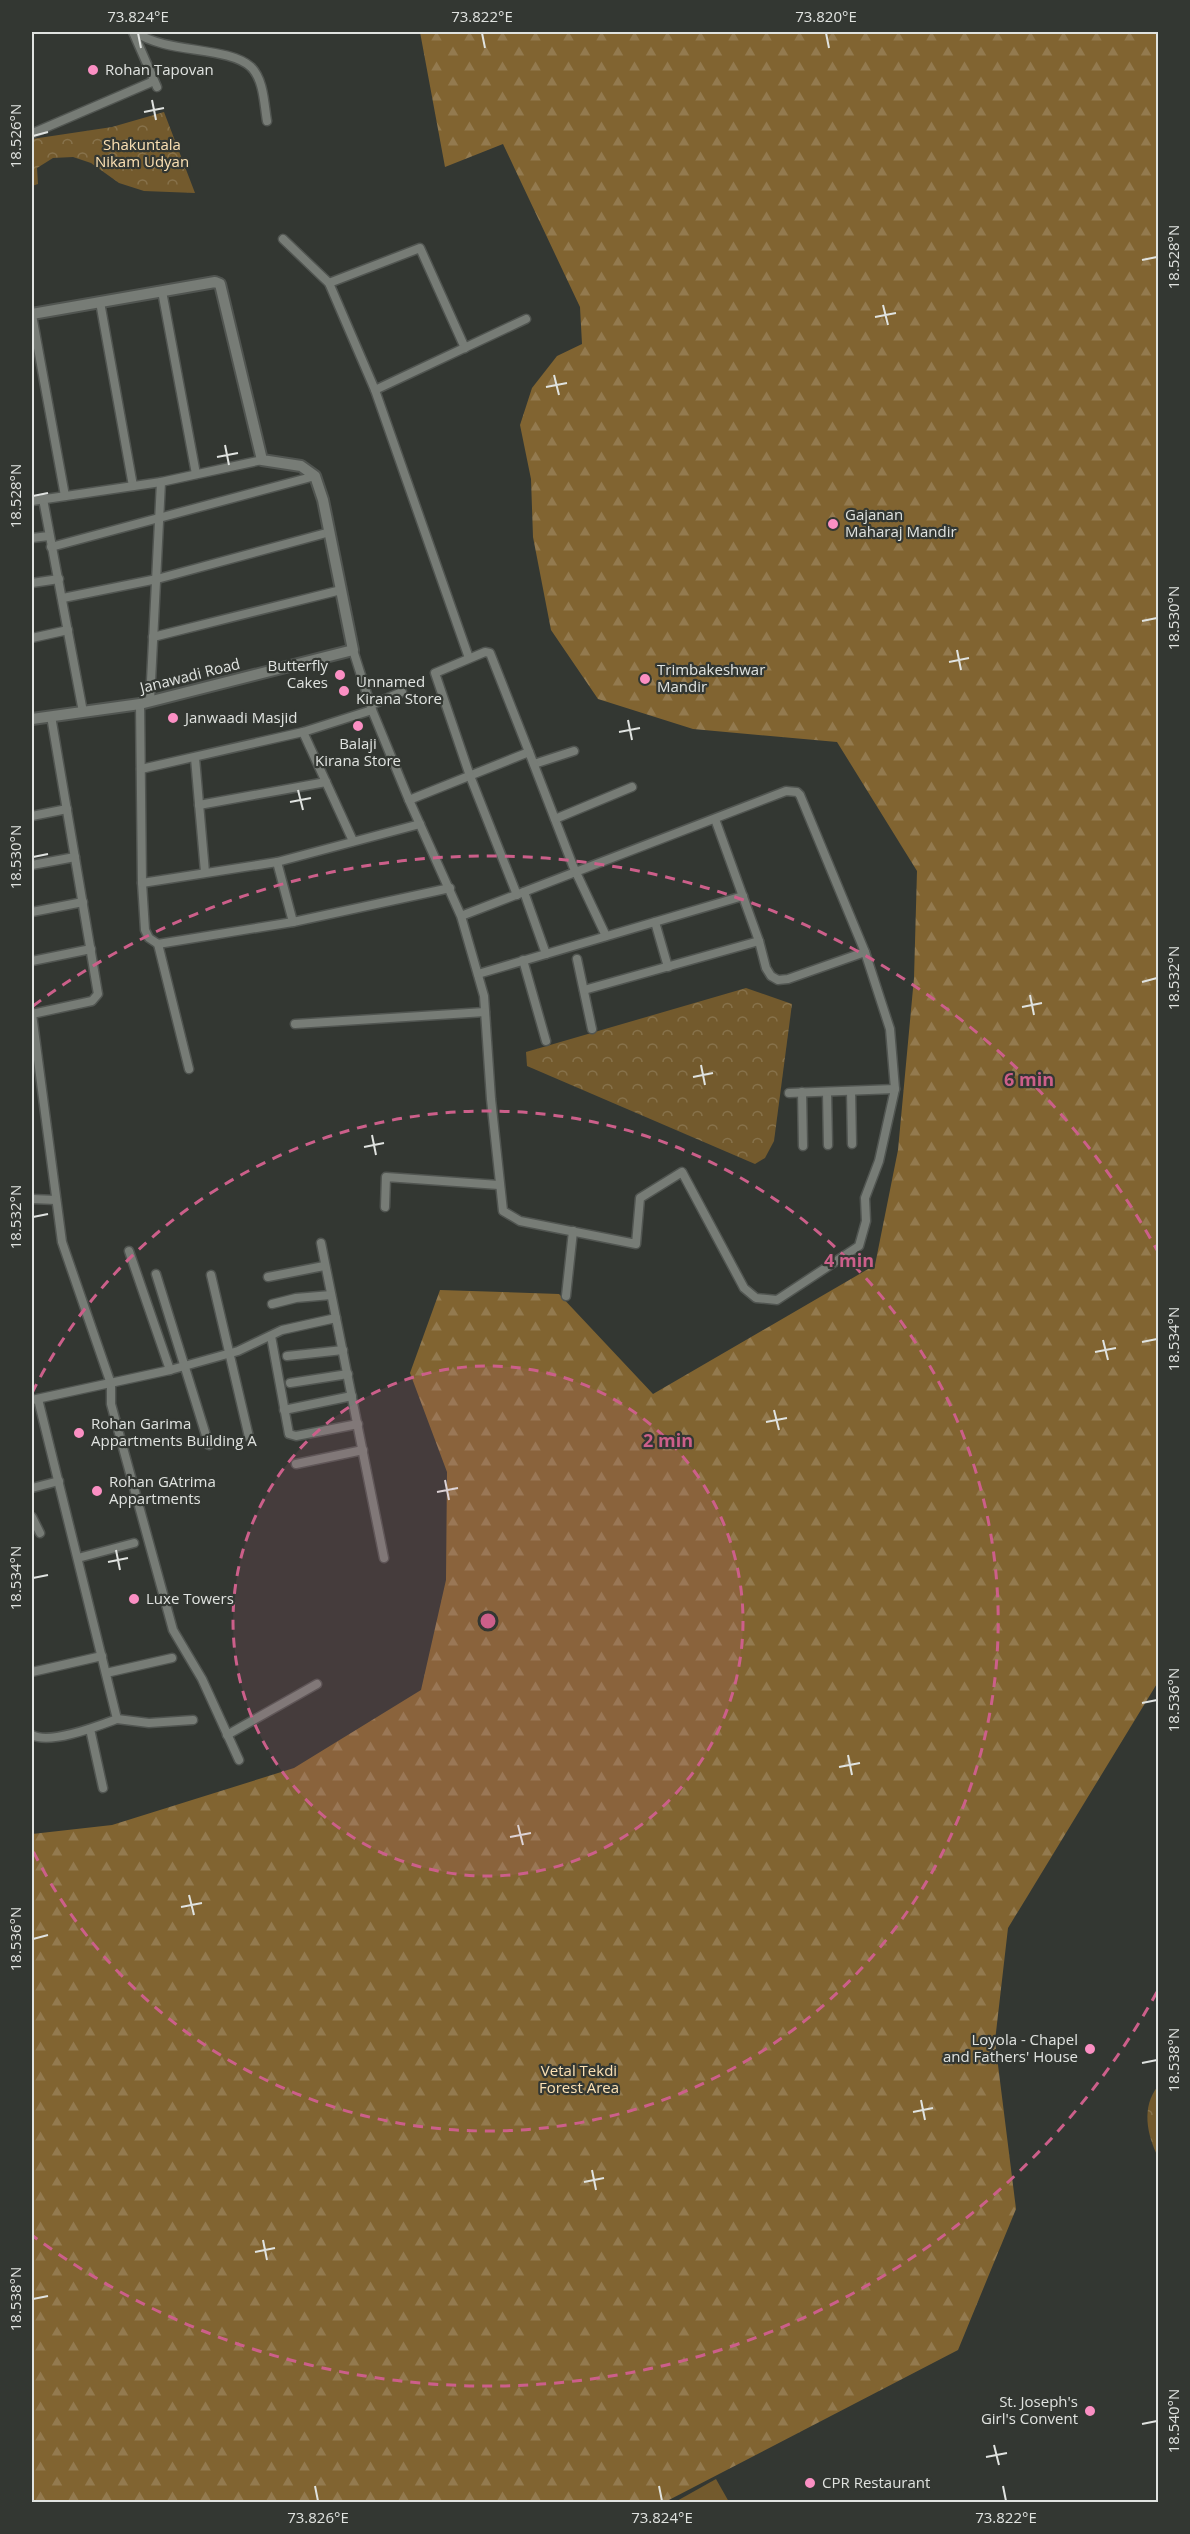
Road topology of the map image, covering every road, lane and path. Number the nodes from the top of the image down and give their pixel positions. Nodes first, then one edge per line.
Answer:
1 (134, 32) edge
2 (267, 121) dead end
3 (33, 133) dead end
4 (283, 239) dead end
5 (329, 283) junction
6 (162, 291) junction
7 (100, 302) junction
8 (32, 315) edge
9 (526, 319) dead end
10 (465, 348) junction
11 (375, 390) junction
12 (262, 460) junction
13 (196, 474) junction
14 (315, 476) junction
15 (161, 482) junction
16 (133, 486) junction
17 (65, 496) junction
18 (43, 499) junction
19 (32, 501) edge
20 (158, 518) junction
21 (330, 532) junction
22 (49, 536) junction
23 (32, 538) edge
24 (51, 546) junction
25 (59, 579) junction
26 (157, 579) junction
27 (32, 583) edge
28 (341, 590) junction
29 (63, 598) junction
30 (68, 630) junction
31 (153, 637) junction
32 (32, 638) edge
33 (353, 650) junction
34 (470, 658) junction
35 (402, 692) dead end
36 (145, 703) junction
37 (372, 707) junction
38 (83, 712) junction
39 (51, 716) junction
40 (32, 719) edge
41 (303, 732) junction
42 (574, 751) dead end
43 (530, 752) junction
44 (195, 758) junction
45 (534, 764) junction
46 (141, 769) junction
47 (470, 776) junction
48 (326, 782) junction
49 (632, 787) dead end
50 (409, 800) junction
51 (199, 806) junction
52 (67, 809) junction
53 (32, 816) edge
54 (555, 819) junction
55 (715, 819) junction
56 (420, 824) junction
57 (353, 841) junction
58 (75, 857) junction
59 (277, 862) junction
60 (32, 865) edge
61 (205, 872) junction
62 (577, 873) junction
63 (142, 883) junction
64 (450, 888) junction
65 (520, 893) junction
66 (743, 896) junction
67 (83, 902) junction
68 (32, 912) edge
69 (461, 916) junction
70 (293, 922) junction
71 (655, 922) junction
72 (606, 936) junction
73 (759, 941) junction
74 (158, 944) junction
75 (91, 949) junction
76 (865, 952) junction
77 (546, 954) junction
78 (577, 959) dead end
79 (523, 960) junction
80 (32, 961) edge
81 (668, 967) junction
82 (478, 974) junction
83 (584, 990) junction
84 (485, 1012) junction
85 (32, 1014) edge
86 (295, 1024) dead end
87 (592, 1029) dead end
88 (546, 1041) dead end
89 (189, 1069) dead end
90 (895, 1089) junction
91 (851, 1090) junction
92 (802, 1092) junction
93 (827, 1092) junction
94 (789, 1093) dead end
95 (852, 1144) dead end
96 (828, 1145) dead end
97 (803, 1146) dead end
98 (499, 1185) junction
99 (32, 1199) edge
100 (56, 1200) junction
101 (385, 1207) dead end
102 (573, 1231) junction
103 (321, 1244) dead end
104 (129, 1251) dead end
105 (324, 1266) junction
106 (156, 1274) dead end
107 (211, 1275) dead end
108 (268, 1277) dead end
109 (331, 1295) junction
110 (566, 1296) dead end
111 (273, 1304) dead end
112 (336, 1318) junction
113 (271, 1336) junction
114 (343, 1350) junction
115 (229, 1353) junction
116 (287, 1356) dead end
117 (185, 1365) junction
118 (170, 1370) junction
119 (348, 1374) junction
120 (290, 1383) dead end
121 (111, 1384) junction
122 (352, 1396) junction
123 (35, 1400) edge
124 (284, 1410) junction
125 (357, 1424) junction
126 (249, 1437) dead end
127 (209, 1445) dead end
128 (363, 1450) junction
129 (296, 1464) dead end
130 (59, 1481) junction
131 (32, 1488) edge
132 (32, 1517) edge
133 (40, 1533) dead end
134 (134, 1543) dead end
135 (78, 1558) junction
136 (384, 1558) dead end
137 (102, 1656) junction
138 (172, 1658) dead end
139 (32, 1672) edge
140 (106, 1672) junction
141 (317, 1684) dead end
142 (117, 1719) junction
143 (193, 1720) dead end
144 (90, 1729) junction
145 (32, 1735) edge
146 (227, 1736) junction
147 (239, 1760) dead end
148 (103, 1788) dead end

1 - 2 street
1 - 3 street
4 - 5 street
5 - 10 street
5 - 11 street
6 - 7 street
6 - 12 street
6 - 13 street
7 - 8 street
7 - 16 street
8 - 17 street
9 - 10 street
10 - 11 street
11 - 34 street
12 - 13 street
12 - 14 street
13 - 15 street
14 - 20 street
14 - 21 street
15 - 16 street
15 - 20 street
16 - 17 street
17 - 18 street
18 - 19 street
18 - 22 street
20 - 24 street
20 - 26 street
21 - 26 street
21 - 28 street
22 - 23 street
22 - 24 street
24 - 25 street
25 - 27 street
25 - 29 street
26 - 29 street
26 - 31 street
28 - 31 street
28 - 33 street
29 - 30 street
30 - 32 street
30 - 38 street
31 - 36 street
33 - 36 street, Janawadi Road
33 - 37 street
34 - 43 street
34 - 47 street
35 - 37 street
36 - 38 street, Janawadi Road
36 - 46 street
37 - 41 street
37 - 50 street
38 - 39 street, Janawadi Road
39 - 40 street, Janawadi Road
39 - 52 street
41 - 44 street
41 - 48 street
42 - 45 street
43 - 45 street
43 - 47 street
44 - 46 street
44 - 51 street
45 - 54 street
46 - 63 street
47 - 50 street
47 - 65 street
48 - 51 street
48 - 57 street
49 - 54 street
50 - 56 street
51 - 61 street
52 - 53 street
52 - 58 street
54 - 62 street
55 - 62 street
55 - 66 street
55 - 76 street
56 - 57 street
56 - 64 street
57 - 59 street
58 - 60 street
58 - 67 street
59 - 61 street
59 - 70 street
61 - 63 street
62 - 65 street
62 - 72 street
63 - 74 street
64 - 69 street
64 - 70 street
65 - 69 street
65 - 77 street
66 - 71 street
66 - 73 street
67 - 68 street
67 - 75 street
69 - 82 street
70 - 74 street
71 - 72 street
71 - 81 street
72 - 77 street
73 - 76 street
73 - 81 street
74 - 89 street
75 - 80 street
75 - 85 street
76 - 90 street
77 - 79 street
78 - 83 street
79 - 82 street
79 - 88 street
81 - 83 street
82 - 84 street
83 - 87 street
84 - 86 street
84 - 98 street
85 - 100 street
90 - 91 street
90 - 102 street
91 - 93 street
91 - 95 street
92 - 93 street
92 - 94 street
92 - 97 street
93 - 96 street
98 - 101 street
98 - 102 street
99 - 100 street
100 - 121 street
102 - 110 street
103 - 105 street
104 - 118 street
105 - 108 street
105 - 109 street
106 - 117 street
107 - 115 street
109 - 111 street
109 - 112 street
112 - 113 street
112 - 114 street
113 - 115 street
113 - 124 street
114 - 116 street
114 - 119 street
115 - 117 street
115 - 126 street
117 - 118 street
117 - 127 street
118 - 121 street
119 - 120 street
119 - 122 street
121 - 123 street
121 - 146 street
122 - 124 street
122 - 125 street
123 - 130 street
124 - 125 street
125 - 128 street
128 - 129 street
128 - 136 street
130 - 131 street
130 - 135 street
132 - 133 street
134 - 135 street
135 - 137 street
137 - 139 street
137 - 140 street
138 - 140 street
140 - 142 street
141 - 146 street
142 - 143 street
142 - 144 street
144 - 145 street
144 - 148 street
146 - 147 street

